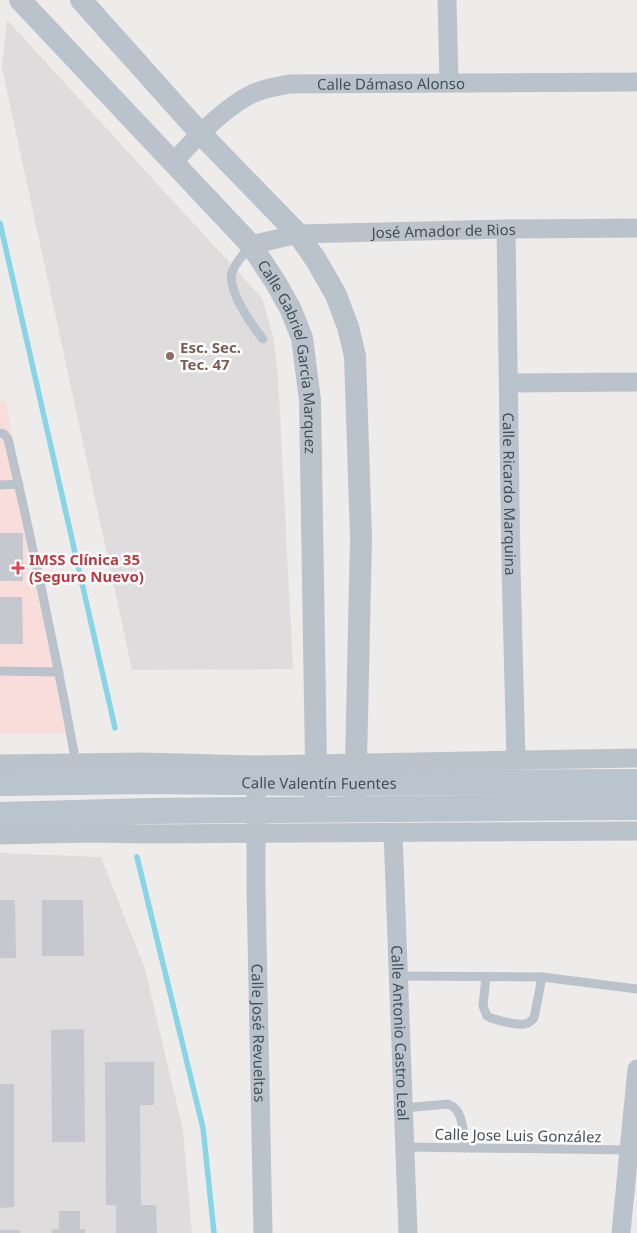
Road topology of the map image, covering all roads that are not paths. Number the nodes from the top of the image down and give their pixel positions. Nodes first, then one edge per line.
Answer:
1 (20, 0) edge
2 (81, 0) edge
3 (447, 0) edge
4 (449, 82) junction
5 (637, 82) edge
6 (200, 133) junction
7 (173, 163) junction
8 (506, 228) junction
9 (637, 228) edge
10 (298, 234) junction
11 (251, 245) junction
12 (263, 339) dead end
13 (509, 382) junction
14 (637, 382) edge
15 (0, 433) edge
16 (19, 484) junction
17 (0, 485) edge
18 (0, 672) edge
19 (59, 672) junction
20 (637, 758) edge
21 (516, 760) junction
22 (0, 764) edge
23 (84, 769) junction
24 (356, 772) junction
25 (256, 773) junction
26 (316, 773) junction
27 (637, 782) edge
28 (0, 783) edge
29 (637, 807) edge
30 (315, 810) junction
31 (353, 810) junction
32 (0, 815) edge
33 (257, 822) junction
34 (88, 823) junction
35 (637, 831) edge
36 (393, 832) junction
37 (0, 835) edge
38 (400, 976) junction
39 (486, 977) junction
40 (542, 977) junction
41 (637, 988) edge
42 (637, 1069) edge
43 (404, 1108) junction
44 (406, 1147) junction
45 (465, 1148) junction
46 (629, 1150) junction
47 (262, 1233) edge
48 (408, 1233) edge
49 (621, 1233) edge

1 - 7 street, Calle Gabriel García Marquez
2 - 6 street
3 - 4 street
4 - 5 street, Calle Dámaso Alonso
4 - 6 street, Calle Dámaso Alonso
6 - 7 street, Calle Dámaso Alonso
6 - 10 street
7 - 11 street, Calle Gabriel García Marquez
8 - 9 street, José Amador de Rios
8 - 10 street, José Amador de Rios
8 - 13 street, Calle Ricardo Marquina
10 - 11 street, José Amador de Rios
10 - 24 street
11 - 12 lane
11 - 26 street, Calle Gabriel García Marquez
13 - 14 street
13 - 21 street, Calle Ricardo Marquina
15 - 16 lane
16 - 17 lane
16 - 19 lane
18 - 19 lane
19 - 23 lane
20 - 21 street
21 - 24 street
22 - 23 street
23 - 25 main road, Calle Valentín Fuentes
23 - 28 main road, Calle Valentín Fuentes
24 - 26 main road, Calle Valentín Fuentes
24 - 27 main road, Calle Valentín Fuentes
24 - 31 street
25 - 26 main road, Calle Valentín Fuentes
25 - 33 street, Calle José Revueltas
26 - 30 street, Calle Gabriel García Marquez
29 - 31 main road, Calle Valentín Fuentes
30 - 31 main road, Calle Valentín Fuentes
30 - 33 main road, Calle Valentín Fuentes
32 - 34 main road, Calle Valentín Fuentes
33 - 34 main road, Calle Valentín Fuentes
33 - 36 street
33 - 47 street, Calle José Revueltas
34 - 37 street
35 - 36 street
36 - 38 street, Calle Antonio Castro Leal
38 - 39 lane
38 - 43 street, Calle Antonio Castro Leal
39 - 40 lane
39 - 40 lane
40 - 41 lane
42 - 46 street
43 - 44 street, Calle Antonio Castro Leal
43 - 45 lane
44 - 45 lane, Calle Jose Luis González
44 - 48 street, Calle Antonio Castro Leal
45 - 46 lane, Calle Jose Luis González
46 - 49 street

